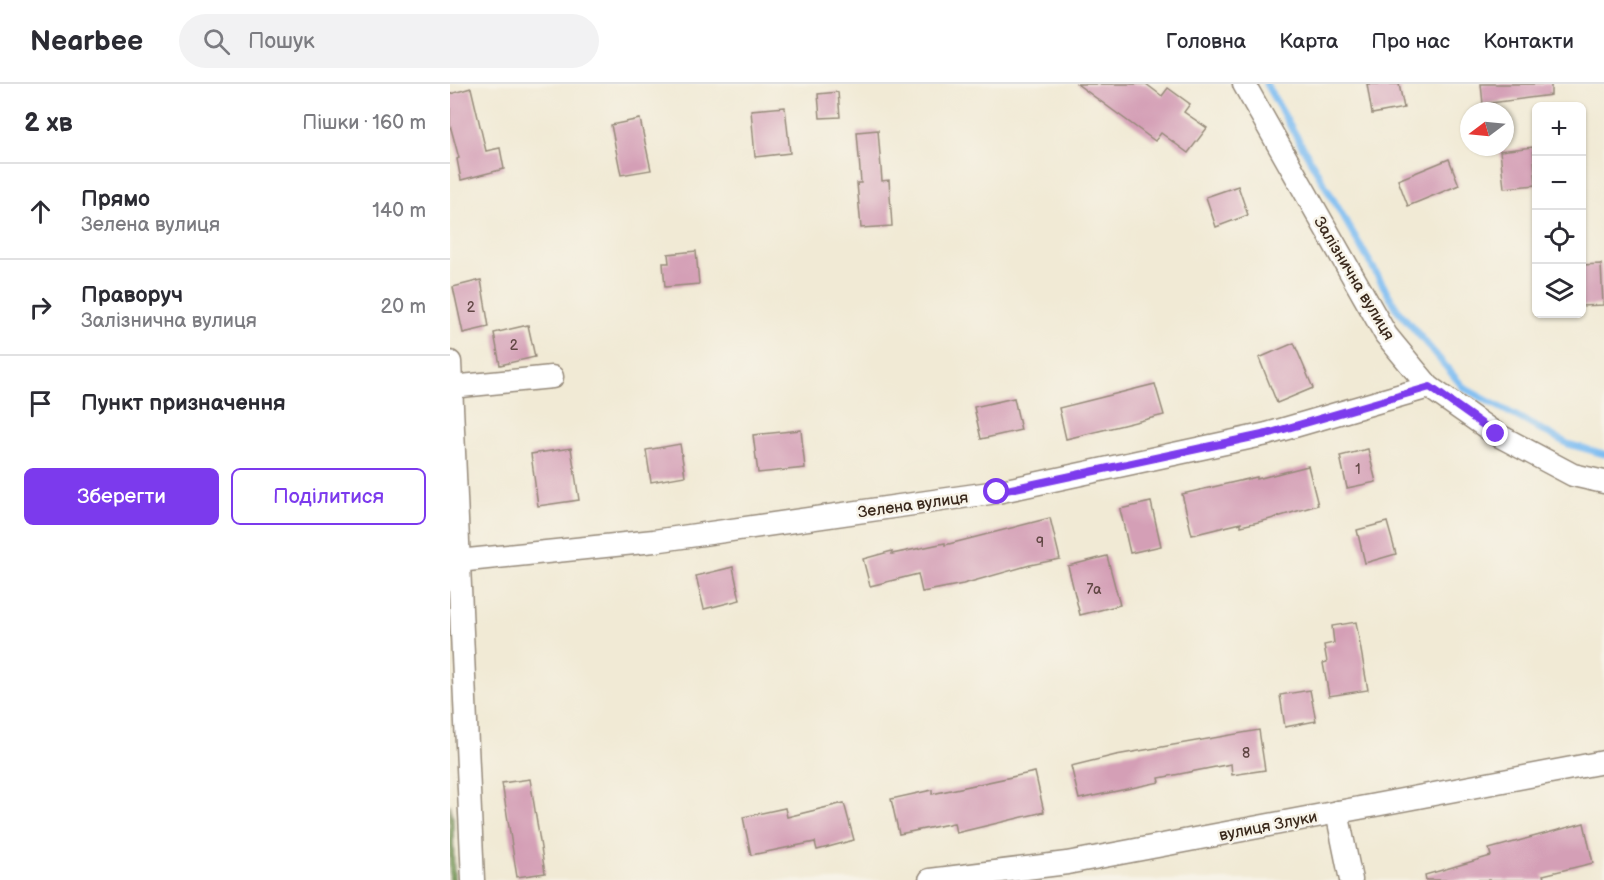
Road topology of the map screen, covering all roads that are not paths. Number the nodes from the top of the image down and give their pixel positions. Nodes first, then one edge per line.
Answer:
1 (1244, 84) edge
2 (450, 362) edge
3 (552, 377) dead end
4 (451, 387) edge
5 (1430, 387) junction
6 (1604, 482) edge
7 (458, 561) junction
8 (1604, 762) edge
9 (1337, 812) junction
10 (941, 879) edge
11 (473, 880) edge
12 (1351, 880) edge

1 - 5 street, Залізнична вулиця
2 - 4 street
3 - 4 street
4 - 7 street
5 - 6 street, Залізнична вулиця
5 - 7 street, Зелена вулиця
7 - 11 street
8 - 9 street, вулиця Злуки
9 - 10 street, вулиця Злуки
9 - 12 street

